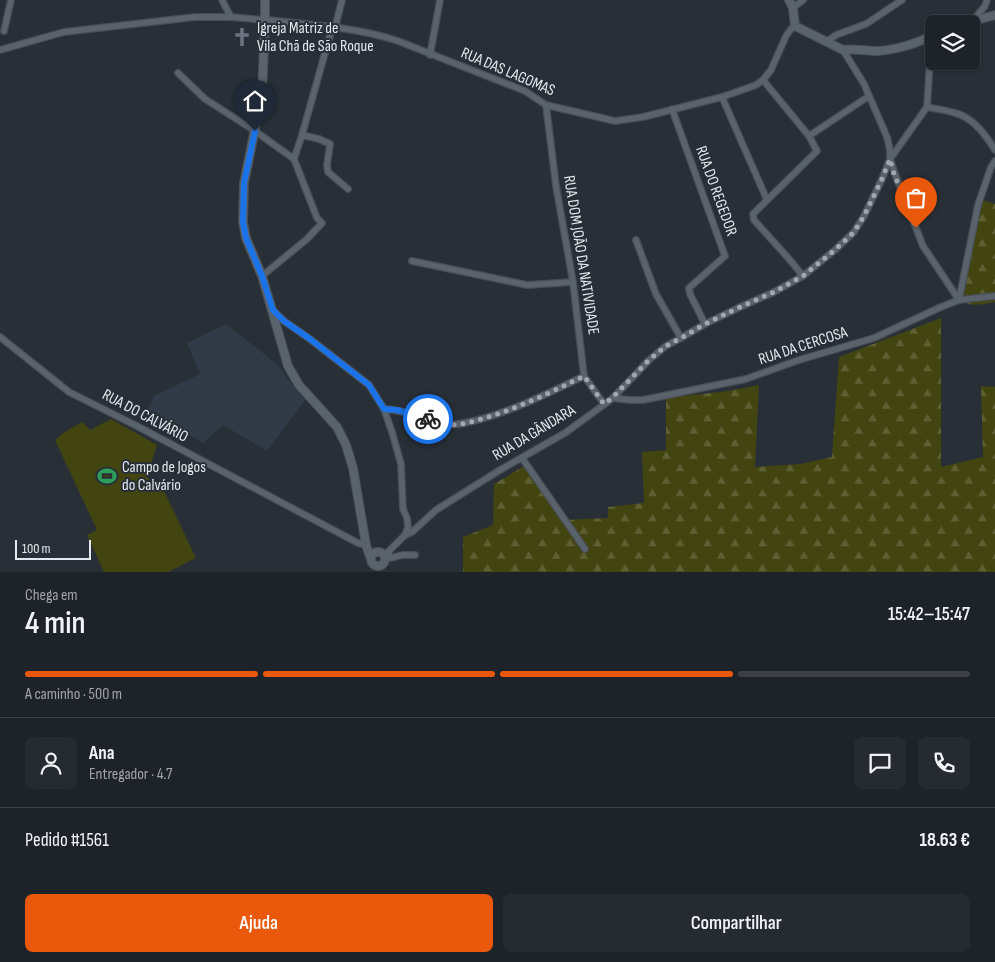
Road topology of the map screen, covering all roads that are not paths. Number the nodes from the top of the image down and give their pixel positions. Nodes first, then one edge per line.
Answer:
1 (11, 0) edge
2 (222, 0) edge
3 (266, 0) edge
4 (342, 0) edge
5 (440, 0) edge
6 (803, 0) edge
7 (902, 0) edge
8 (988, 0) edge
9 (791, 4) edge
10 (977, 15) edge
11 (995, 15) edge
12 (231, 17) junction
13 (980, 18) edge
14 (265, 20) junction
15 (795, 26) junction
16 (333, 28) junction
17 (4, 31) dead end
18 (925, 38) edge
19 (826, 42) junction
20 (0, 50) edge
21 (843, 50) junction
22 (430, 55) junction
23 (929, 70) edge
24 (178, 73) dead end
25 (763, 80) junction
26 (869, 96) junction
27 (722, 97) junction
28 (546, 105) junction
29 (927, 107) junction
30 (672, 109) junction
31 (255, 131) junction
32 (302, 135) junction
33 (809, 136) junction
34 (995, 150) edge
35 (294, 159) junction
36 (890, 159) junction
37 (995, 161) edge
38 (348, 189) dead end
39 (766, 200) junction
40 (636, 240) dead end
41 (412, 261) dead end
42 (262, 276) junction
43 (803, 276) junction
44 (573, 282) junction
45 (995, 296) edge
46 (959, 300) junction
47 (273, 310) junction
48 (705, 324) junction
49 (0, 337) edge
50 (681, 338) junction
51 (584, 376) junction
52 (612, 398) junction
53 (604, 404) junction
54 (384, 409) junction
55 (522, 458) junction
56 (405, 534) junction
57 (366, 544) junction
58 (585, 549) dead end
59 (383, 554) junction
60 (415, 555) dead end
61 (377, 566) edge

1 - 17 street
2 - 12 street
3 - 14 street
4 - 16 street
5 - 22 street
6 - 9 street
7 - 19 street
8 - 10 street
9 - 15 street
11 - 13 street
12 - 14 street, RUA DAS LAGOMAS
12 - 20 street, RUA DAS LAGOMAS
14 - 16 street, RUA DAS LAGOMAS
14 - 31 street
15 - 19 street
15 - 25 street
16 - 22 street, RUA DAS LAGOMAS
16 - 32 street
18 - 21 street
19 - 21 street
21 - 26 street
22 - 28 street, RUA DAS LAGOMAS
23 - 29 street
24 - 31 street
25 - 27 street, RUA DAS LAGOMAS
25 - 33 street
26 - 33 street
26 - 36 street
27 - 30 street, RUA DAS LAGOMAS
27 - 39 street
28 - 30 street, RUA DAS LAGOMAS
28 - 44 street, RUA DOM JOÃO DA NATIVIDADE
29 - 34 street
29 - 36 street, RUA DA GÂNDARA
30 - 48 street, RUA DO REGEDOR
31 - 35 street
31 - 42 street
32 - 35 street
32 - 38 street
33 - 39 street
35 - 42 street
36 - 43 street, RUA DA GÂNDARA
36 - 46 street
37 - 46 street
39 - 43 street
40 - 50 street
41 - 44 street
42 - 47 street
43 - 48 street, RUA DA GÂNDARA
44 - 51 street, RUA DOM JOÃO DA NATIVIDADE
45 - 46 street, RUA DA CERCOSA
46 - 52 street, RUA DA CERCOSA
47 - 54 street
47 - 57 street
48 - 50 street, RUA DA GÂNDARA
49 - 57 street, RUA DO CALVÁRIO
50 - 52 street, RUA DA GÂNDARA
51 - 53 street, RUA DOM JOÃO DA NATIVIDADE
51 - 54 street
52 - 53 street, RUA DA GÂNDARA
53 - 55 street, RUA DA GÂNDARA
54 - 56 street
55 - 56 street, RUA DA GÂNDARA
55 - 58 street
56 - 59 street, RUA DA GÂNDARA
57 - 59 street
57 - 61 street
59 - 60 street
59 - 61 street
59 - 61 street

